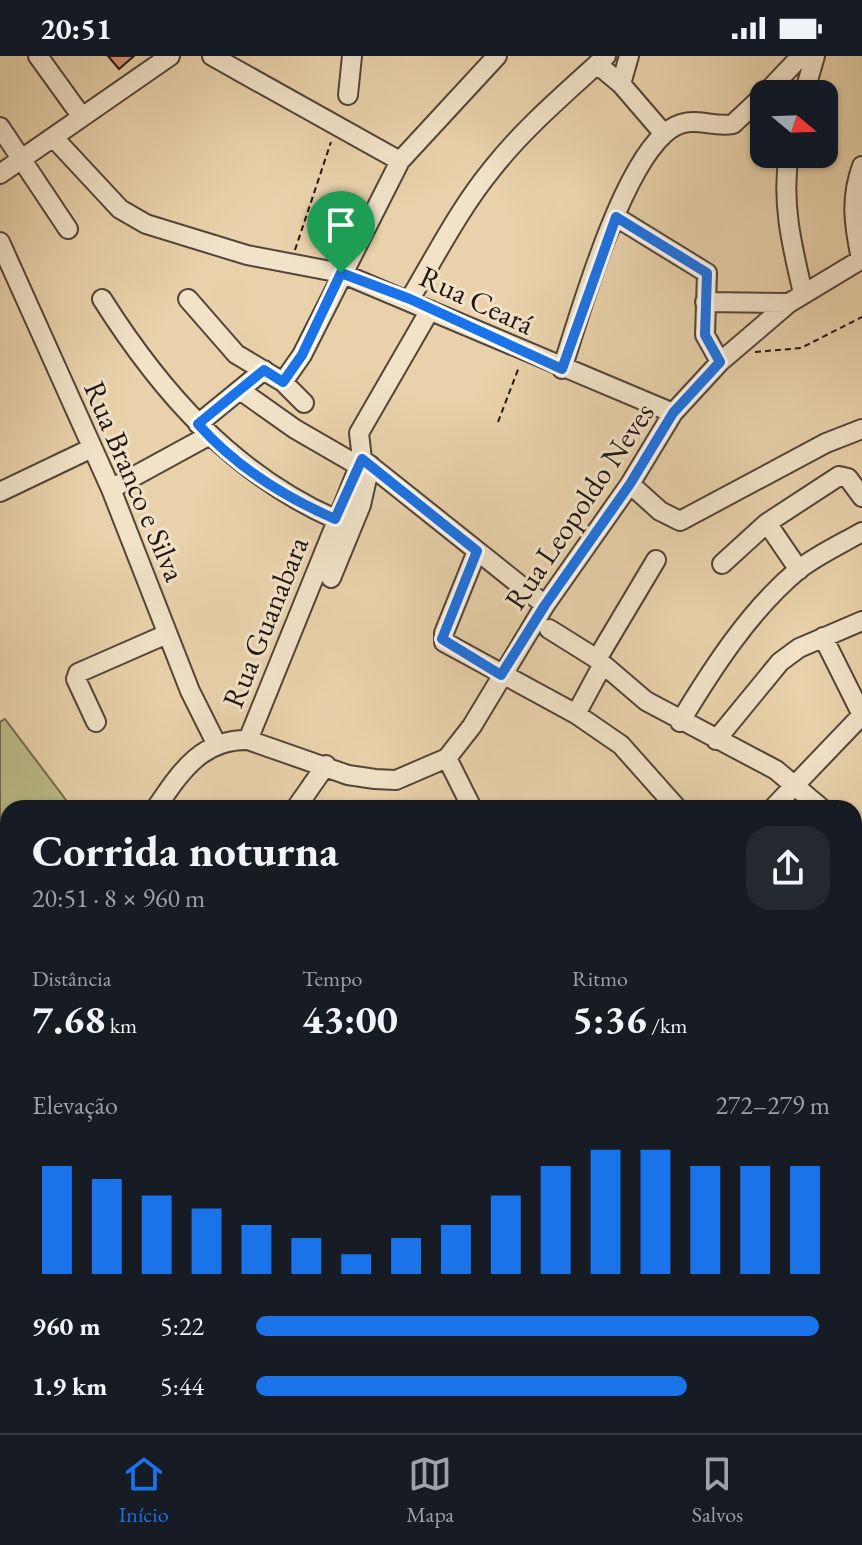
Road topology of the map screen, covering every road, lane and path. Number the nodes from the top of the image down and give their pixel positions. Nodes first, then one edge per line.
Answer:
1 (38, 56) edge
2 (170, 56) edge
3 (212, 56) edge
4 (352, 56) edge
5 (497, 56) edge
6 (629, 56) edge
7 (801, 56) edge
8 (815, 56) edge
9 (602, 60) edge
10 (778, 80) edge
11 (808, 80) edge
12 (621, 84) junction
13 (348, 95) dead end
14 (750, 108) edge
15 (82, 117) junction
16 (337, 124) junction
17 (0, 127) edge
18 (664, 134) junction
19 (53, 137) junction
20 (22, 158) junction
21 (400, 161) junction
22 (862, 166) edge
23 (787, 168) edge
24 (0, 174) edge
25 (616, 217) junction
26 (68, 229) dead end
27 (0, 242) edge
28 (861, 259) edge
29 (290, 263) junction
30 (341, 273) junction
31 (796, 298) junction
32 (102, 299) dead end
33 (188, 299) dead end
34 (410, 299) junction
35 (705, 302) junction
36 (430, 310) junction
37 (862, 317) edge
38 (738, 344) junction
39 (525, 353) junction
40 (720, 362) junction
41 (562, 369) junction
42 (264, 370) junction
43 (283, 382) junction
44 (240, 390) junction
45 (304, 403) dead end
46 (673, 413) junction
47 (498, 422) dead end
48 (862, 429) edge
49 (203, 430) junction
50 (92, 448) junction
51 (364, 463) junction
52 (630, 484) junction
53 (111, 489) junction
54 (0, 492) edge
55 (862, 497) edge
56 (335, 519) junction
57 (767, 523) junction
58 (862, 532) edge
59 (477, 551) junction
60 (656, 560) dead end
61 (722, 564) dead end
62 (799, 570) junction
63 (331, 578) dead end
64 (545, 605) junction
65 (862, 621) edge
66 (549, 629) dead end
67 (167, 634) junction
68 (823, 637) junction
69 (600, 662) junction
70 (501, 675) junction
71 (576, 714) junction
72 (862, 715) edge
73 (96, 722) dead end
74 (680, 722) junction
75 (248, 740) junction
76 (716, 740) junction
77 (216, 743) junction
78 (447, 758) junction
79 (326, 765) junction
80 (796, 785) junction
81 (162, 800) edge
82 (302, 800) edge
83 (468, 800) edge
84 (670, 800) edge
85 (781, 800) edge
86 (812, 800) edge

1 - 15 street
2 - 15 street
3 - 16 street
4 - 13 street
5 - 21 street
6 - 12 street
7 - 10 street
8 - 11 street
9 - 12 street
9 - 34 street
12 - 18 street
14 - 18 street
15 - 19 street
16 - 21 street
16 - 29 path
17 - 20 street
18 - 25 street
19 - 20 street
19 - 29 street, Rua Ceará
20 - 24 street
20 - 26 street
21 - 30 street
22 - 28 street
23 - 31 street
25 - 35 street
25 - 41 street
27 - 50 street, Rua Branco e Silva
28 - 31 street, Rua Leopoldo Neves
29 - 30 street, Rua Ceará
30 - 34 street, Rua Ceará
30 - 43 street
31 - 35 street
31 - 38 street, Rua Leopoldo Neves
32 - 49 street
33 - 42 street
34 - 36 street, Rua Ceará
35 - 40 street
36 - 39 street, Rua Ceará
36 - 51 street, Rua Guanabara
37 - 38 path
38 - 40 street, Rua Leopoldo Neves
39 - 41 street, Rua Ceará
39 - 47 path
40 - 46 street, Rua Leopoldo Neves
41 - 46 street, Rua Ceará
42 - 43 street
42 - 44 street
43 - 45 street
44 - 49 street
44 - 51 street
46 - 52 street, Rua Leopoldo Neves
48 - 52 street
49 - 53 street
49 - 56 street
50 - 53 street, Rua Branco e Silva
50 - 54 street
51 - 56 street, Rua Guanabara
51 - 59 street
51 - 63 street
52 - 64 street, Rua Leopoldo Neves
53 - 67 street, Rua Branco e Silva
55 - 57 street
56 - 75 street, Rua Guanabara
57 - 61 street
57 - 62 street
58 - 62 street
59 - 64 street
59 - 70 street
60 - 69 street
62 - 74 street
64 - 70 street, Rua Leopoldo Neves
65 - 68 street
66 - 69 street
67 - 73 street
67 - 77 street, Rua Branco e Silva
68 - 72 street
68 - 76 street
69 - 71 street
69 - 74 street
70 - 71 street
70 - 78 street, Rua Leopoldo Neves
71 - 84 street
72 - 80 street
74 - 76 street
75 - 77 street, Rua Leopoldo Neves
75 - 79 street, Rua Leopoldo Neves
76 - 80 street
77 - 81 street
78 - 79 street, Rua Leopoldo Neves
78 - 83 street
79 - 82 street
80 - 85 street
80 - 86 street

